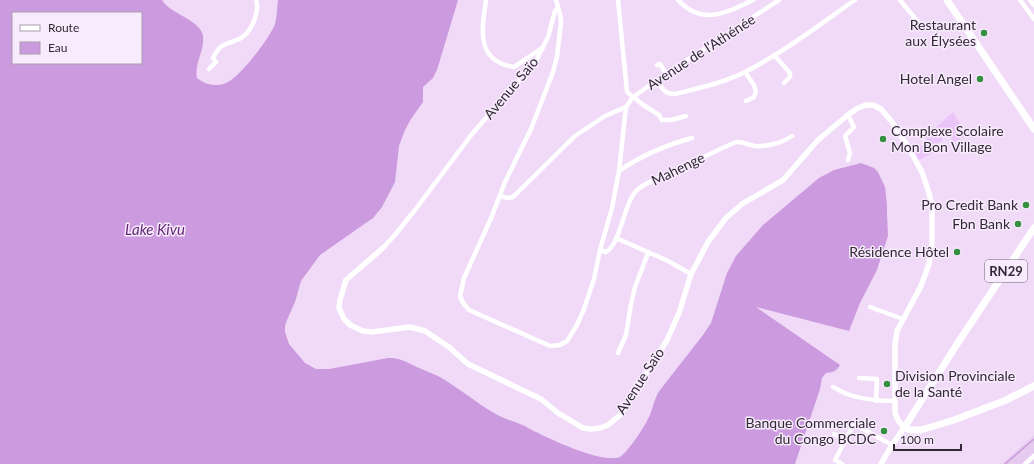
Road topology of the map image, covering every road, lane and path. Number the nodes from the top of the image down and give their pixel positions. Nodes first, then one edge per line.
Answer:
1 (256, 0) edge
2 (486, 0) edge
3 (556, 0) edge
4 (618, 0) edge
5 (753, 0) edge
6 (779, 0) edge
7 (855, 0) edge
8 (900, 0) edge
9 (947, 0) edge
10 (1020, 0) edge
11 (1030, 0) edge
12 (680, 1) edge
13 (1034, 5) edge
14 (558, 8) junction
15 (1034, 19) edge
16 (922, 28) dead end
17 (543, 47) junction
18 (774, 55) junction
19 (657, 65) dead end
20 (209, 69) dead end
21 (745, 72) junction
22 (666, 74) junction
23 (656, 81) junction
24 (784, 83) dead end
25 (633, 97) junction
26 (746, 101) dead end
27 (626, 107) junction
28 (848, 115) junction
29 (686, 116) dead end
30 (1034, 128) edge
31 (792, 136) dead end
32 (692, 138) dead end
33 (848, 160) dead end
34 (619, 171) junction
35 (500, 196) junction
36 (1034, 228) edge
37 (616, 238) junction
38 (384, 247) joint
39 (600, 250) junction
40 (648, 253) junction
41 (691, 274) junction
42 (870, 307) dead end
43 (903, 319) junction
44 (618, 353) dead end
45 (859, 378) dead end
46 (832, 386) dead end
47 (1034, 386) edge
48 (876, 401) junction
49 (895, 402) junction
50 (904, 428) junction
51 (834, 434) dead end
52 (846, 440) junction
53 (892, 445) junction
54 (1034, 456) edge
55 (842, 464) edge
56 (881, 464) edge
57 (1025, 464) edge

1 - 20 street
2 - 17 street
3 - 14 street
4 - 25 street
5 - 12 street
6 - 22 street, Avenue de l'Athénée
7 - 18 street
8 - 16 street
9 - 30 main road
10 - 15 street
11 - 13 street
14 - 17 street, Avenue Saïo
14 - 35 street
17 - 38 street, Avenue Saïo
18 - 21 street
18 - 24 street
19 - 22 street
21 - 23 street
21 - 26 street
22 - 23 street, Avenue de l'Athénée
23 - 25 street, Avenue de l'Athénée
25 - 27 street, Avenue de l'Athénée
25 - 29 street
27 - 34 street
27 - 35 street
28 - 33 street
28 - 41 street, Avenue Saïo
28 - 43 street, Avenue Saïo
31 - 37 street, Mahenge
32 - 34 street
34 - 39 street
35 - 39 street
36 - 50 main road, RN29
37 - 39 street, Mahenge
37 - 40 street
38 - 41 street, Avenue Saïo
40 - 41 street
40 - 44 street
42 - 43 street
43 - 49 street, Avenue Saïo
45 - 48 street
46 - 48 street
47 - 50 main road
48 - 49 street
49 - 50 street, Avenue Saïo
50 - 53 street
51 - 52 street
52 - 53 street
52 - 55 street
53 - 56 street
54 - 57 street

